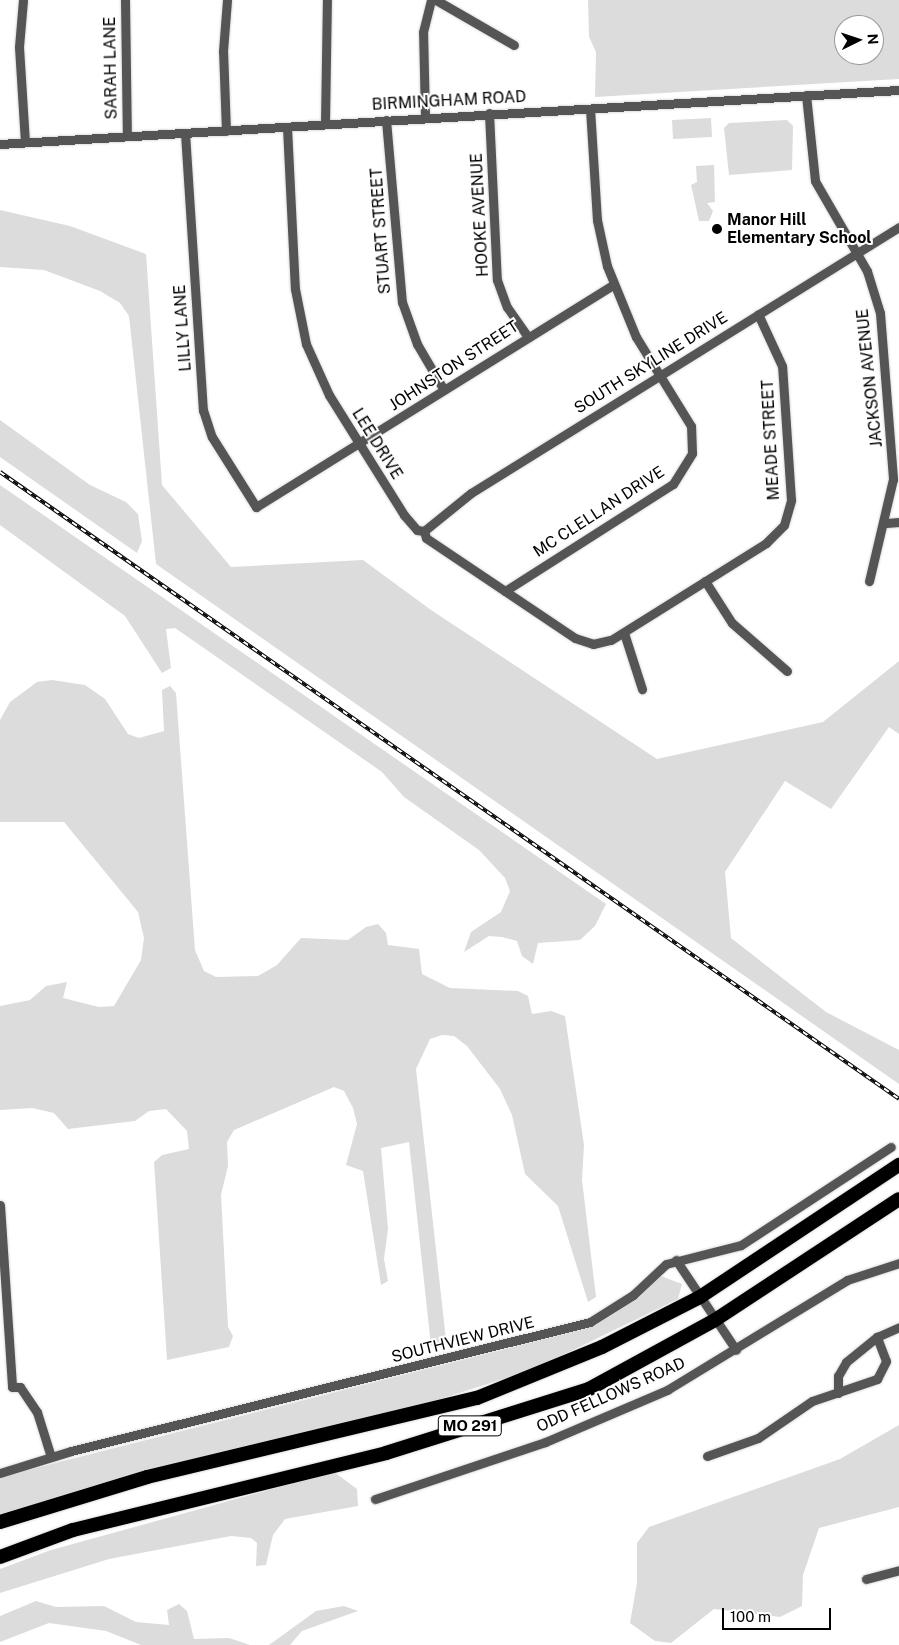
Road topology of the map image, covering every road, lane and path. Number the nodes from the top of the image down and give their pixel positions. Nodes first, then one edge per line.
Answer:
1 (23, 0) edge
2 (125, 0) edge
3 (227, 0) edge
4 (327, 0) edge
5 (431, 0) edge
6 (436, 0) edge
7 (514, 45) dead end
8 (899, 90) edge
9 (806, 96) junction
10 (590, 109) junction
11 (489, 113) junction
12 (425, 117) junction
13 (386, 120) junction
14 (325, 124) junction
15 (287, 127) junction
16 (226, 130) junction
17 (185, 133) junction
18 (127, 136) junction
19 (24, 142) junction
20 (0, 144) edge
21 (899, 227) edge
22 (856, 254) junction
23 (613, 285) junction
24 (758, 314) junction
25 (528, 337) junction
26 (659, 375) junction
27 (444, 390) junction
28 (360, 444) junction
29 (256, 507) joint
30 (899, 522) edge
31 (886, 523) junction
32 (424, 531) junction
33 (705, 581) junction
34 (869, 581) dead end
35 (505, 591) junction
36 (624, 633) junction
37 (787, 672) dead end
38 (642, 689) dead end
39 (892, 1147) dead end
40 (899, 1165) edge
41 (899, 1199) edge
42 (0, 1205) edge
43 (676, 1260) junction
44 (899, 1263) edge
45 (700, 1297) junction
46 (715, 1320) junction
47 (899, 1327) edge
48 (877, 1337) junction
49 (736, 1350) junction
50 (838, 1393) junction
51 (708, 1456) dead end
52 (50, 1457) junction
53 (0, 1473) edge
54 (375, 1499) dead end
55 (0, 1522) edge
56 (0, 1557) edge
57 (899, 1570) edge
58 (866, 1579) dead end

1 - 19 street
2 - 18 street, SARAH LANE
3 - 16 street
4 - 14 street
5 - 12 street
6 - 7 street
8 - 9 street, BIRMINGHAM ROAD
9 - 10 street, BIRMINGHAM ROAD
9 - 22 street, JACKSON AVENUE
10 - 11 street, BIRMINGHAM ROAD
10 - 23 street, MC CLELLAN DRIVE
11 - 12 street, BIRMINGHAM ROAD
11 - 25 street, HOOKE AVENUE
12 - 13 street, BIRMINGHAM ROAD
13 - 14 street, BIRMINGHAM ROAD
13 - 27 street, STUART STREET
14 - 15 street, BIRMINGHAM ROAD
15 - 16 street, BIRMINGHAM ROAD
15 - 28 street, LEE DRIVE
16 - 17 street, BIRMINGHAM ROAD
17 - 18 street, BIRMINGHAM ROAD
17 - 29 street, LILLY LANE
18 - 19 street, BIRMINGHAM ROAD
19 - 20 street, BIRMINGHAM ROAD
21 - 22 street, SOUTH SKYLINE DRIVE
22 - 24 street, SOUTH SKYLINE DRIVE
22 - 31 street, JACKSON AVENUE
23 - 25 street, JOHNSTON STREET
23 - 26 street, MC CLELLAN DRIVE
24 - 26 street, SOUTH SKYLINE DRIVE
24 - 33 street, MEADE STREET
25 - 27 street, JOHNSTON STREET
26 - 32 street, SOUTH SKYLINE DRIVE
26 - 35 street, MC CLELLAN DRIVE
27 - 28 street, JOHNSTON STREET
28 - 29 street, JOHNSTON STREET
28 - 32 street, LEE DRIVE
30 - 31 street
31 - 34 street, JACKSON AVENUE
32 - 35 street, LEE DRIVE
33 - 36 street, MEADE STREET
33 - 37 street
35 - 36 street, LEE DRIVE
36 - 38 street
39 - 43 street, SOUTHVIEW DRIVE
40 - 45 highway, MO 291
41 - 46 highway, MO 291
42 - 52 street
43 - 45 street
43 - 52 street, SOUTHVIEW DRIVE
44 - 49 street, ODD FELLOWS ROAD
45 - 46 street
45 - 55 highway, MO 291
46 - 49 street
46 - 56 highway, MO 291
47 - 48 street
48 - 50 street
48 - 50 street
49 - 54 street, ODD FELLOWS ROAD
50 - 51 street
52 - 53 street, SOUTHVIEW DRIVE
57 - 58 street

